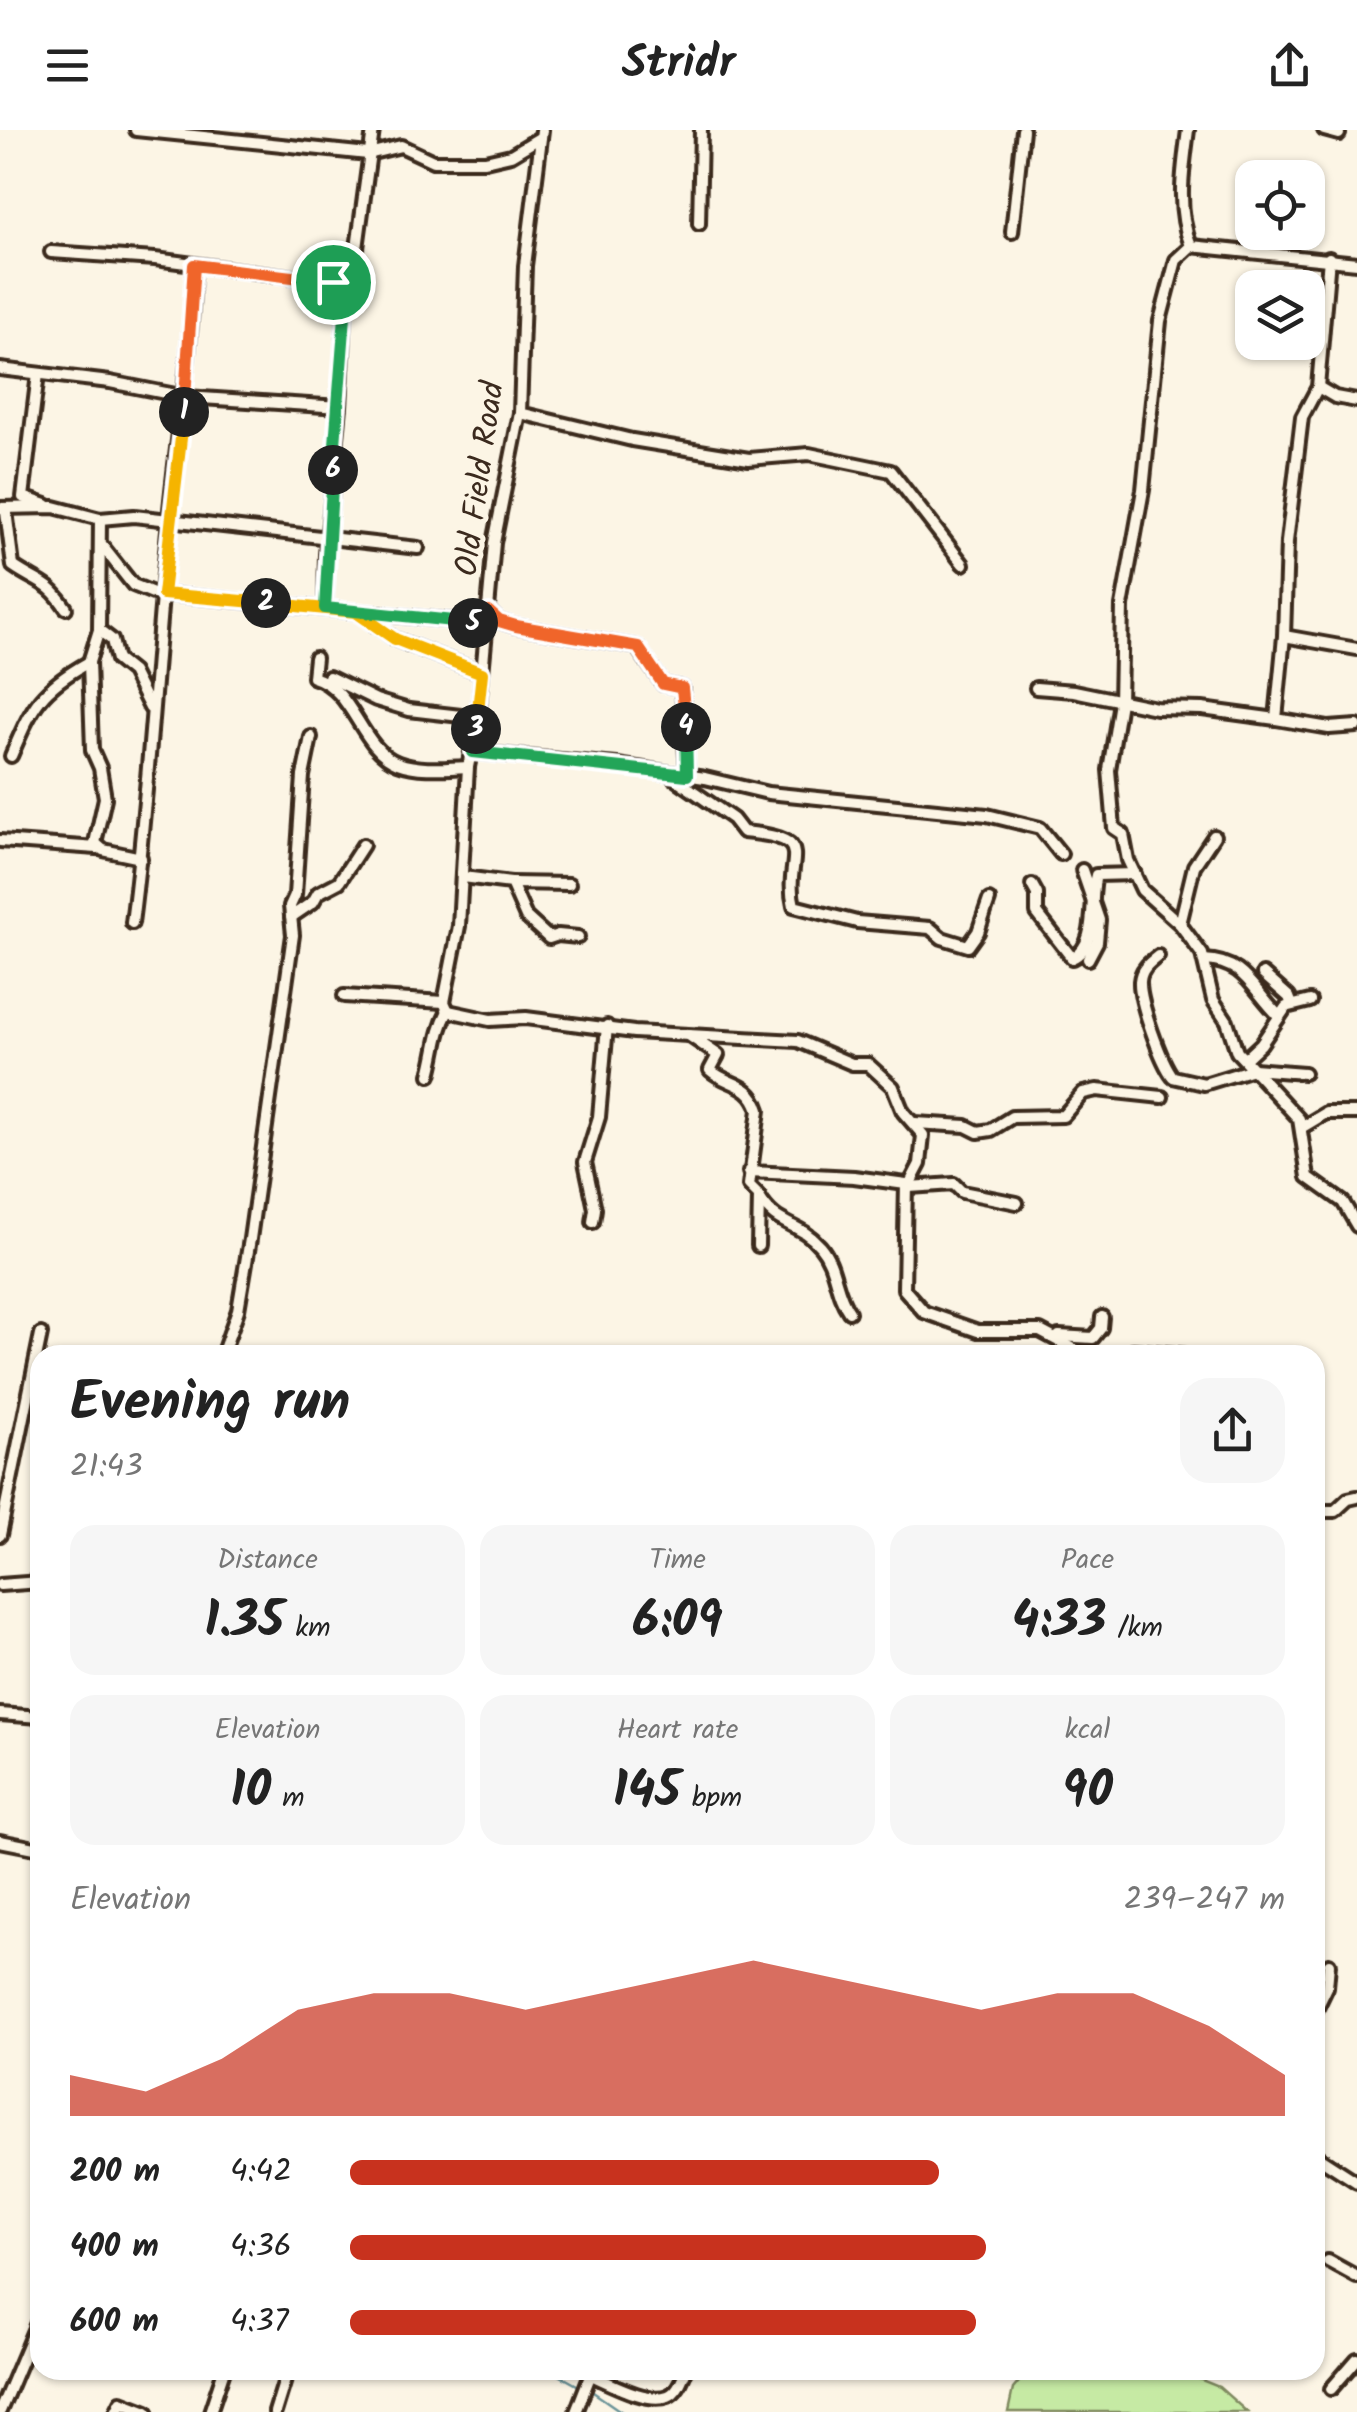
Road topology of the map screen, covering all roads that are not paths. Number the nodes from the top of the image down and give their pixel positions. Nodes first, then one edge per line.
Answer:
1 (136, 130) edge
2 (373, 130) edge
3 (701, 130) edge
4 (1023, 130) edge
5 (1188, 130) edge
6 (1324, 130) edge
7 (541, 134) edge
8 (1339, 134) dead end
9 (368, 154) junction
10 (699, 224) dead end
11 (1012, 232) dead end
12 (1191, 246) junction
13 (51, 252) dead end
14 (1329, 258) junction
15 (1357, 263) edge
16 (194, 265) junction
17 (353, 278) junction
18 (0, 369) edge
19 (38, 374) junction
20 (1318, 387) junction
21 (186, 397) junction
22 (1357, 401) edge
23 (340, 408) junction
24 (520, 413) junction
25 (54, 508) junction
26 (3, 509) edge
27 (100, 518) junction
28 (169, 520) junction
29 (328, 536) junction
30 (103, 547) junction
31 (418, 548) dead end
32 (963, 564) dead end
33 (13, 566) junction
34 (0, 568) edge
35 (163, 594) junction
36 (66, 608) dead end
37 (325, 608) junction
38 (356, 612) junction
39 (489, 612) junction
40 (488, 624) junction
41 (99, 630) junction
42 (1284, 636) junction
43 (1357, 650) edge
44 (315, 658) dead end
45 (90, 662) junction
46 (482, 673) junction
47 (313, 677) junction
48 (1036, 688) dead end
49 (1120, 702) junction
50 (152, 712) junction
51 (478, 718) junction
52 (1276, 719) junction
53 (1357, 726) edge
54 (311, 737) dead end
55 (473, 752) junction
56 (11, 756) dead end
57 (468, 767) junction
58 (668, 774) junction
59 (687, 775) junction
60 (1214, 836) dead end
61 (0, 841) edge
62 (363, 845) dead end
63 (97, 848) junction
64 (1061, 854) dead end
65 (140, 858) junction
66 (1082, 870) dead end
67 (1135, 874) junction
68 (463, 878) junction
69 (511, 882) junction
70 (569, 884) dead end
71 (1032, 884) dead end
72 (989, 900) dead end
73 (1095, 906) junction
74 (290, 917) junction
75 (132, 923) dead end
76 (1180, 924) junction
77 (578, 938) dead end
78 (1158, 956) dead end
79 (1088, 960) dead end
80 (1204, 960) junction
81 (1264, 974) dead end
82 (344, 996) dead end
83 (1310, 1001) dead end
84 (1292, 1005) junction
85 (446, 1006) junction
86 (1278, 1015) junction
87 (607, 1026) junction
88 (689, 1035) junction
89 (1245, 1059) junction
90 (1254, 1069) junction
91 (1304, 1073) dead end
92 (430, 1074) dead end
93 (1162, 1097) dead end
94 (1357, 1113) edge
95 (916, 1123) junction
96 (1301, 1128) junction
97 (750, 1172) junction
98 (908, 1187) junction
99 (759, 1196) junction
100 (1017, 1203) dead end
101 (593, 1222) dead end
102 (1357, 1226) edge
103 (758, 1246) dead end
104 (849, 1312) dead end
105 (1102, 1316) dead end
106 (41, 1334) dead end
107 (1055, 1336) junction
108 (39, 1345) edge
109 (226, 1345) edge
110 (1068, 1345) edge
111 (30, 1388) edge
112 (1357, 1497) edge
113 (1325, 1511) edge
114 (0, 1535) edge
115 (30, 1583) edge
116 (0, 1585) edge
117 (0, 1714) edge
118 (30, 1716) edge
119 (0, 1842) edge
120 (30, 1847) edge
121 (1329, 1964) dead end
122 (1325, 1991) edge
123 (1325, 2161) edge
124 (1357, 2182) edge
125 (1328, 2261) dead end
126 (1357, 2278) edge
127 (30, 2340) edge
128 (1357, 2360) edge
129 (221, 2380) edge
130 (285, 2380) edge
131 (589, 2380) edge
132 (608, 2380) edge
133 (681, 2380) edge
134 (1331, 2389) dead end
135 (0, 2412) edge
136 (116, 2412) edge
137 (147, 2412) edge
138 (210, 2412) edge
139 (275, 2412) edge
140 (576, 2412) edge

1 - 9 street
2 - 9 street
3 - 10 street
4 - 11 street
5 - 12 street
6 - 8 street
7 - 9 street
7 - 24 street, Old Field Road
9 - 17 street
12 - 14 street
12 - 49 street
13 - 16 street
14 - 15 street
14 - 20 street
16 - 17 street
16 - 21 street
17 - 23 street
18 - 19 street
19 - 21 street
19 - 25 street
20 - 22 street
20 - 42 street
21 - 23 street
21 - 28 street
23 - 29 street
24 - 32 street
24 - 39 street, Old Field Road
25 - 26 street
25 - 27 street
26 - 33 street
27 - 28 street
27 - 30 street
28 - 29 street
28 - 35 street
29 - 31 street
29 - 37 street
30 - 35 street
30 - 41 street
33 - 34 street
33 - 36 street
35 - 37 street
35 - 50 street
37 - 38 street
38 - 40 street
38 - 46 street
39 - 40 street, Old Field Road
39 - 59 street
40 - 46 street, Old Field Road
41 - 45 street
41 - 50 street
42 - 43 street
42 - 52 street
44 - 47 street
45 - 56 street
45 - 63 street
46 - 51 street, Old Field Road
47 - 51 street
47 - 57 street
48 - 49 street
49 - 52 street
49 - 67 street
50 - 65 street
51 - 55 street, Old Field Road
52 - 53 street
54 - 74 street
55 - 57 street, Old Field Road
55 - 58 street
57 - 68 street, Old Field Road
58 - 59 street
58 - 72 street
59 - 64 street
60 - 76 street
61 - 63 street
62 - 74 street
63 - 65 street
65 - 75 street
66 - 73 street
67 - 73 street
67 - 76 street
68 - 69 street
68 - 85 street, Old Field Road
69 - 70 street
69 - 77 street
71 - 73 street
73 - 79 street
74 - 109 street
76 - 80 street
78 - 90 street
80 - 86 street
80 - 89 street
81 - 84 street
82 - 85 street
83 - 84 street
84 - 86 street
85 - 87 street
85 - 92 street, Old Field Road
86 - 89 street
87 - 88 street
87 - 101 street
88 - 95 street
88 - 97 street
89 - 90 street
90 - 91 street
90 - 96 street
93 - 95 street
94 - 96 street
95 - 98 street
96 - 102 street
97 - 98 street
97 - 99 street
98 - 100 street
98 - 107 street
99 - 103 street
99 - 104 street
105 - 107 street
106 - 108 street
107 - 110 street
111 - 114 street
112 - 113 street
115 - 116 street
117 - 118 street
119 - 120 street
121 - 122 street
123 - 124 street
125 - 126 street
127 - 135 street
128 - 134 street
129 - 138 street
130 - 139 street
131 - 140 street
132 - 133 street
136 - 137 street

